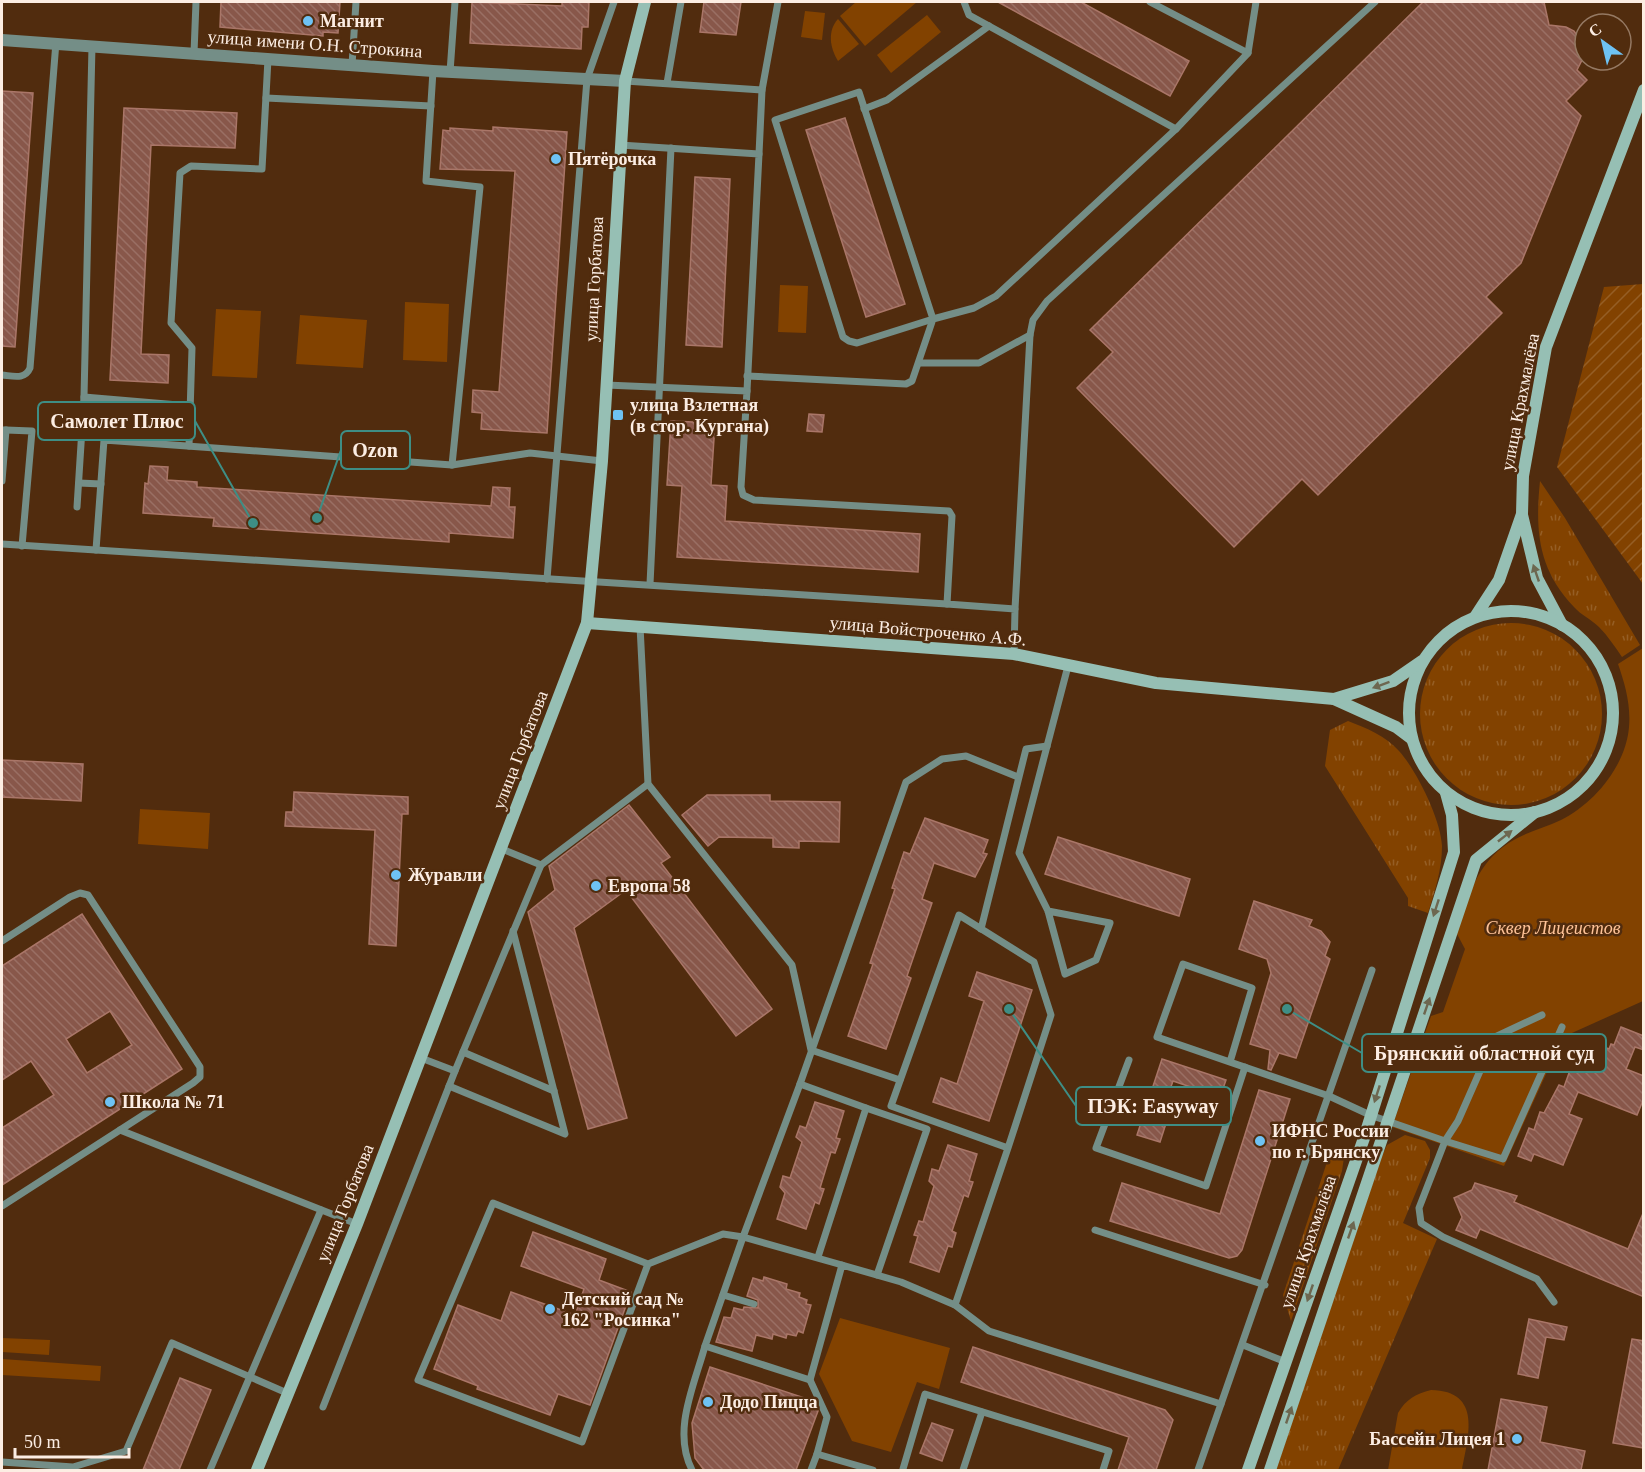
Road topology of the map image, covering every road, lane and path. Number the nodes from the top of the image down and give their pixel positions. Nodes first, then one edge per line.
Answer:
1 (196, 2) edge
2 (357, 2) edge
3 (455, 2) edge
4 (614, 2) edge
5 (645, 2) edge
6 (681, 2) edge
7 (778, 2) edge
8 (964, 2) edge
9 (1150, 2) edge
10 (1256, 2) edge
11 (1375, 2) edge
12 (989, 26) junction
13 (2, 40) edge
14 (56, 42) junction
15 (92, 45) junction
16 (194, 53) junction
17 (1248, 53) junction
18 (268, 59) junction
19 (352, 65) junction
20 (434, 71) junction
21 (450, 72) junction
22 (587, 79) junction
23 (625, 81) junction
24 (667, 83) junction
25 (762, 90) junction
26 (1644, 90) edge
27 (266, 98) junction
28 (431, 106) junction
29 (864, 109) junction
30 (760, 117) junction
31 (775, 120) junction
32 (1176, 129) junction
33 (620, 145) junction
34 (671, 148) junction
35 (759, 154) junction
36 (933, 319) junction
37 (1030, 335) junction
38 (920, 363) junction
39 (2, 375) edge
40 (747, 376) junction
41 (606, 385) junction
42 (658, 388) junction
43 (747, 391) junction
44 (84, 397) junction
45 (190, 406) junction
46 (4, 430) edge
47 (189, 446) junction
48 (558, 456) junction
49 (602, 461) junction
50 (452, 465) junction
51 (2, 481) edge
52 (79, 483) junction
53 (101, 484) junction
54 (77, 507) dead end
55 (1522, 514) junction
56 (2, 544) edge
57 (22, 546) junction
58 (96, 550) junction
59 (547, 579) junction
60 (592, 581) junction
61 (650, 584) junction
62 (947, 604) junction
63 (1015, 609) junction
64 (1475, 617) junction
65 (587, 623) junction
66 (1562, 625) junction
67 (640, 626) junction
68 (1014, 654) junction
69 (1423, 661) junction
70 (1068, 666) junction
71 (1334, 699) junction
72 (1412, 739) junction
73 (1047, 746) junction
74 (1018, 777) junction
75 (648, 784) junction
76 (1446, 793) junction
77 (1535, 812) junction
78 (502, 849) junction
79 (541, 865) junction
80 (1048, 910) junction
81 (981, 929) junction
82 (513, 931) junction
83 (2, 941) edge
84 (1372, 970) dead end
85 (1542, 1015) dead end
86 (1562, 1027) dead end
87 (811, 1050) junction
88 (463, 1052) junction
89 (421, 1058) junction
90 (1129, 1060) dead end
91 (1230, 1062) junction
92 (1245, 1067) junction
93 (455, 1071) junction
94 (900, 1080) junction
95 (800, 1084) junction
96 (449, 1086) junction
97 (554, 1091) junction
98 (1329, 1096) junction
99 (866, 1108) junction
100 (1370, 1115) junction
101 (1388, 1121) junction
102 (120, 1130) junction
103 (1445, 1141) junction
104 (1008, 1148) junction
105 (2, 1206) edge
106 (321, 1210) junction
107 (357, 1224) junction
108 (1095, 1230) dead end
109 (743, 1237) junction
110 (818, 1257) junction
111 (648, 1264) junction
112 (842, 1265) junction
113 (877, 1275) junction
114 (1264, 1285) junction
115 (723, 1295) junction
116 (1554, 1302) dead end
117 (754, 1304) dead end
118 (956, 1305) junction
119 (1243, 1345) junction
120 (705, 1346) junction
121 (1286, 1362) junction
122 (252, 1377) junction
123 (810, 1380) junction
124 (287, 1393) junction
125 (1221, 1404) junction
126 (323, 1407) dead end
127 (982, 1413) junction
128 (817, 1454) junction
129 (2, 1462) edge
130 (210, 1470) edge
131 (256, 1470) edge
132 (692, 1470) edge
133 (811, 1470) edge
134 (873, 1470) edge
135 (903, 1470) edge
136 (963, 1470) edge
137 (1103, 1470) edge
138 (1198, 1470) edge
139 (1248, 1470) edge
140 (1270, 1470) edge

1 - 16 lane
2 - 19 lane
3 - 21 lane
4 - 22 lane
5 - 23 main road, улица Горбатова
6 - 24 lane
7 - 25 lane
8 - 12 lane
9 - 17 lane
10 - 17 lane
11 - 37 lane
12 - 29 lane
12 - 32 lane
13 - 14 street, улица имени О.Н. Строкина
14 - 15 street, улица имени О.Н. Строкина
14 - 39 lane
15 - 16 street, улица имени О.Н. Строкина
15 - 44 lane
16 - 18 street, улица имени О.Н. Строкина
17 - 32 lane
18 - 19 street, улица имени О.Н. Строкина
18 - 27 lane
19 - 20 street, улица имени О.Н. Строкина
20 - 21 street, улица имени О.Н. Строкина
20 - 28 lane
21 - 22 street, улица имени О.Н. Строкина
22 - 23 street, улица имени О.Н. Строкина
22 - 48 lane
23 - 24 lane
23 - 33 main road, улица Горбатова
24 - 25 lane
25 - 30 lane
26 - 55 main road, улица Крахмалёва
27 - 28 lane
27 - 45 lane
28 - 50 lane
29 - 31 lane
29 - 36 lane
30 - 31 lane
30 - 35 lane
31 - 36 lane
32 - 36 lane
33 - 34 lane
33 - 41 main road, улица Горбатова
34 - 35 lane
34 - 42 lane
35 - 40 lane
36 - 38 lane
37 - 38 lane
37 - 63 lane
38 - 40 lane
40 - 43 lane
41 - 42 lane
41 - 49 main road, улица Горбатова
42 - 43 lane
42 - 61 lane
43 - 62 lane
44 - 45 lane
44 - 52 lane
45 - 47 lane
46 - 51 lane
46 - 57 lane
47 - 50 lane
47 - 53 lane
48 - 49 lane
48 - 50 lane
48 - 59 lane
49 - 60 main road, улица Горбатова
52 - 53 lane
52 - 54 lane
53 - 58 lane
55 - 64 main road, улица Крахмалёва
66 -> 55 main road
56 - 57 lane
57 - 58 lane
58 - 59 lane
59 - 60 lane
60 - 61 lane
60 - 65 main road, улица Горбатова
61 - 62 lane
62 - 63 lane
63 - 68 lane
64 - 66 main road, улица Крахмалёва
64 - 69 main road, улица Крахмалёва
65 - 67 main road, улица Войстроченко А.Ф.
65 - 78 main road, улица Горбатова
66 - 77 main road, улица Крахмалёва
67 - 68 main road, улица Войстроченко А.Ф.
67 - 75 lane
68 - 70 main road, улица Войстроченко А.Ф.
69 -> 71 main road
69 - 72 main road, улица Крахмалёва
70 - 71 main road, улица Войстроченко А.Ф.
70 - 73 lane
71 - 72 main road
72 - 76 main road, улица Крахмалёва
73 - 74 lane
73 - 80 lane
74 - 81 lane
74 - 87 lane
75 - 79 lane
75 - 87 lane
76 - 77 main road, улица Крахмалёва
76 -> 100 main road, улица Крахмалёва
101 -> 77 main road, улица Крахмалёва
78 - 79 lane
78 - 89 main road, улица Горбатова
79 - 82 lane
80 - 80 lane
81 - 94 lane
81 - 104 lane
82 - 88 lane
82 - 97 lane
83 - 102 lane
84 - 98 lane
85 - 103 lane
86 - 103 lane
87 - 94 lane
87 - 95 lane
88 - 93 lane
88 - 97 lane
89 - 93 lane
89 - 107 main road, улица Горбатова
90 - 92 lane
91 - 91 lane
91 - 92 lane
92 - 98 lane
93 - 96 lane
94 - 104 lane
95 - 99 lane
95 - 109 lane
96 - 97 lane
96 - 126 lane
98 - 100 lane
98 - 114 lane
99 - 110 lane
99 - 113 lane
100 - 101 lane
100 -> 121 main road, улица Крахмалёва
101 - 103 lane
140 -> 101 main road
102 - 105 lane
102 - 106 lane
103 - 116 lane
104 - 118 lane
106 - 107 lane
106 - 122 lane
107 - 124 main road, улица Горбатова
108 - 114 lane
109 - 110 lane
109 - 111 lane
109 - 115 lane
110 - 112 lane
111 - 111 lane
112 - 113 lane
112 - 123 lane
113 - 118 lane
114 - 119 lane
115 - 117 lane
115 - 120 lane
118 - 125 lane
119 - 121 lane
119 - 125 lane
120 - 123 lane
120 - 132 lane
121 - 139 main road, улица Крахмалёва
122 - 124 lane
122 - 129 lane
122 - 130 lane
123 - 128 lane
124 - 131 main road, улица Горбатова
125 - 138 lane
127 - 135 lane
127 - 136 lane
127 - 137 lane
128 - 133 lane
128 - 134 lane

